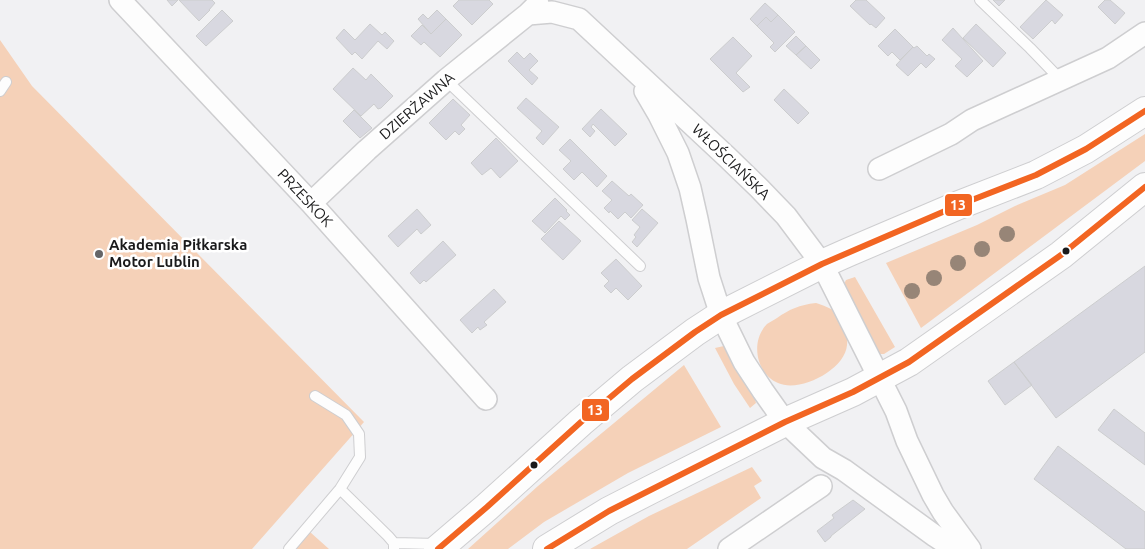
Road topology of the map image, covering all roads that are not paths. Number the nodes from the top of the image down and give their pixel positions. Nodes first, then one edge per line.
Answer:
1 (120, 0) edge
2 (980, 0) edge
3 (535, 7) edge
4 (1145, 33) edge
5 (632, 69) junction
6 (446, 80) junction
7 (1060, 80) junction
8 (1145, 111) edge
9 (879, 169) dead end
10 (1145, 187) edge
11 (311, 203) junction
12 (822, 264) junction
13 (640, 266) dead end
14 (721, 315) junction
15 (880, 378) junction
16 (315, 396) dead end
17 (486, 399) dead end
18 (785, 422) junction
19 (821, 486) dead end
20 (340, 489) junction
21 (394, 546) edge
22 (441, 546) edge
23 (289, 549) edge
24 (547, 549) edge
25 (729, 549) edge
26 (955, 549) edge
27 (970, 549) edge

1 - 11 street, PRZESKOK
2 - 7 lane
3 - 5 street, WŁOŚCIAŃSKA
3 - 6 street, DZIERŻAWNA
4 - 7 street
5 - 12 street, WŁOŚCIAŃSKA
5 - 14 street, WŁOŚCIAŃSKA
6 - 11 street, DZIERŻAWNA
6 - 13 lane
7 - 9 street
8 - 12 main road
10 - 15 main road
11 - 17 street, PRZESKOK
12 - 14 main road
12 - 15 street, WŁOŚCIAŃSKA
14 - 18 street, WŁOŚCIAŃSKA
14 - 22 main road
15 - 18 main road
15 - 27 street
16 - 20 lane
18 - 24 main road
18 - 26 street
19 - 25 street
20 - 21 lane
20 - 23 lane
21 - 22 lane

